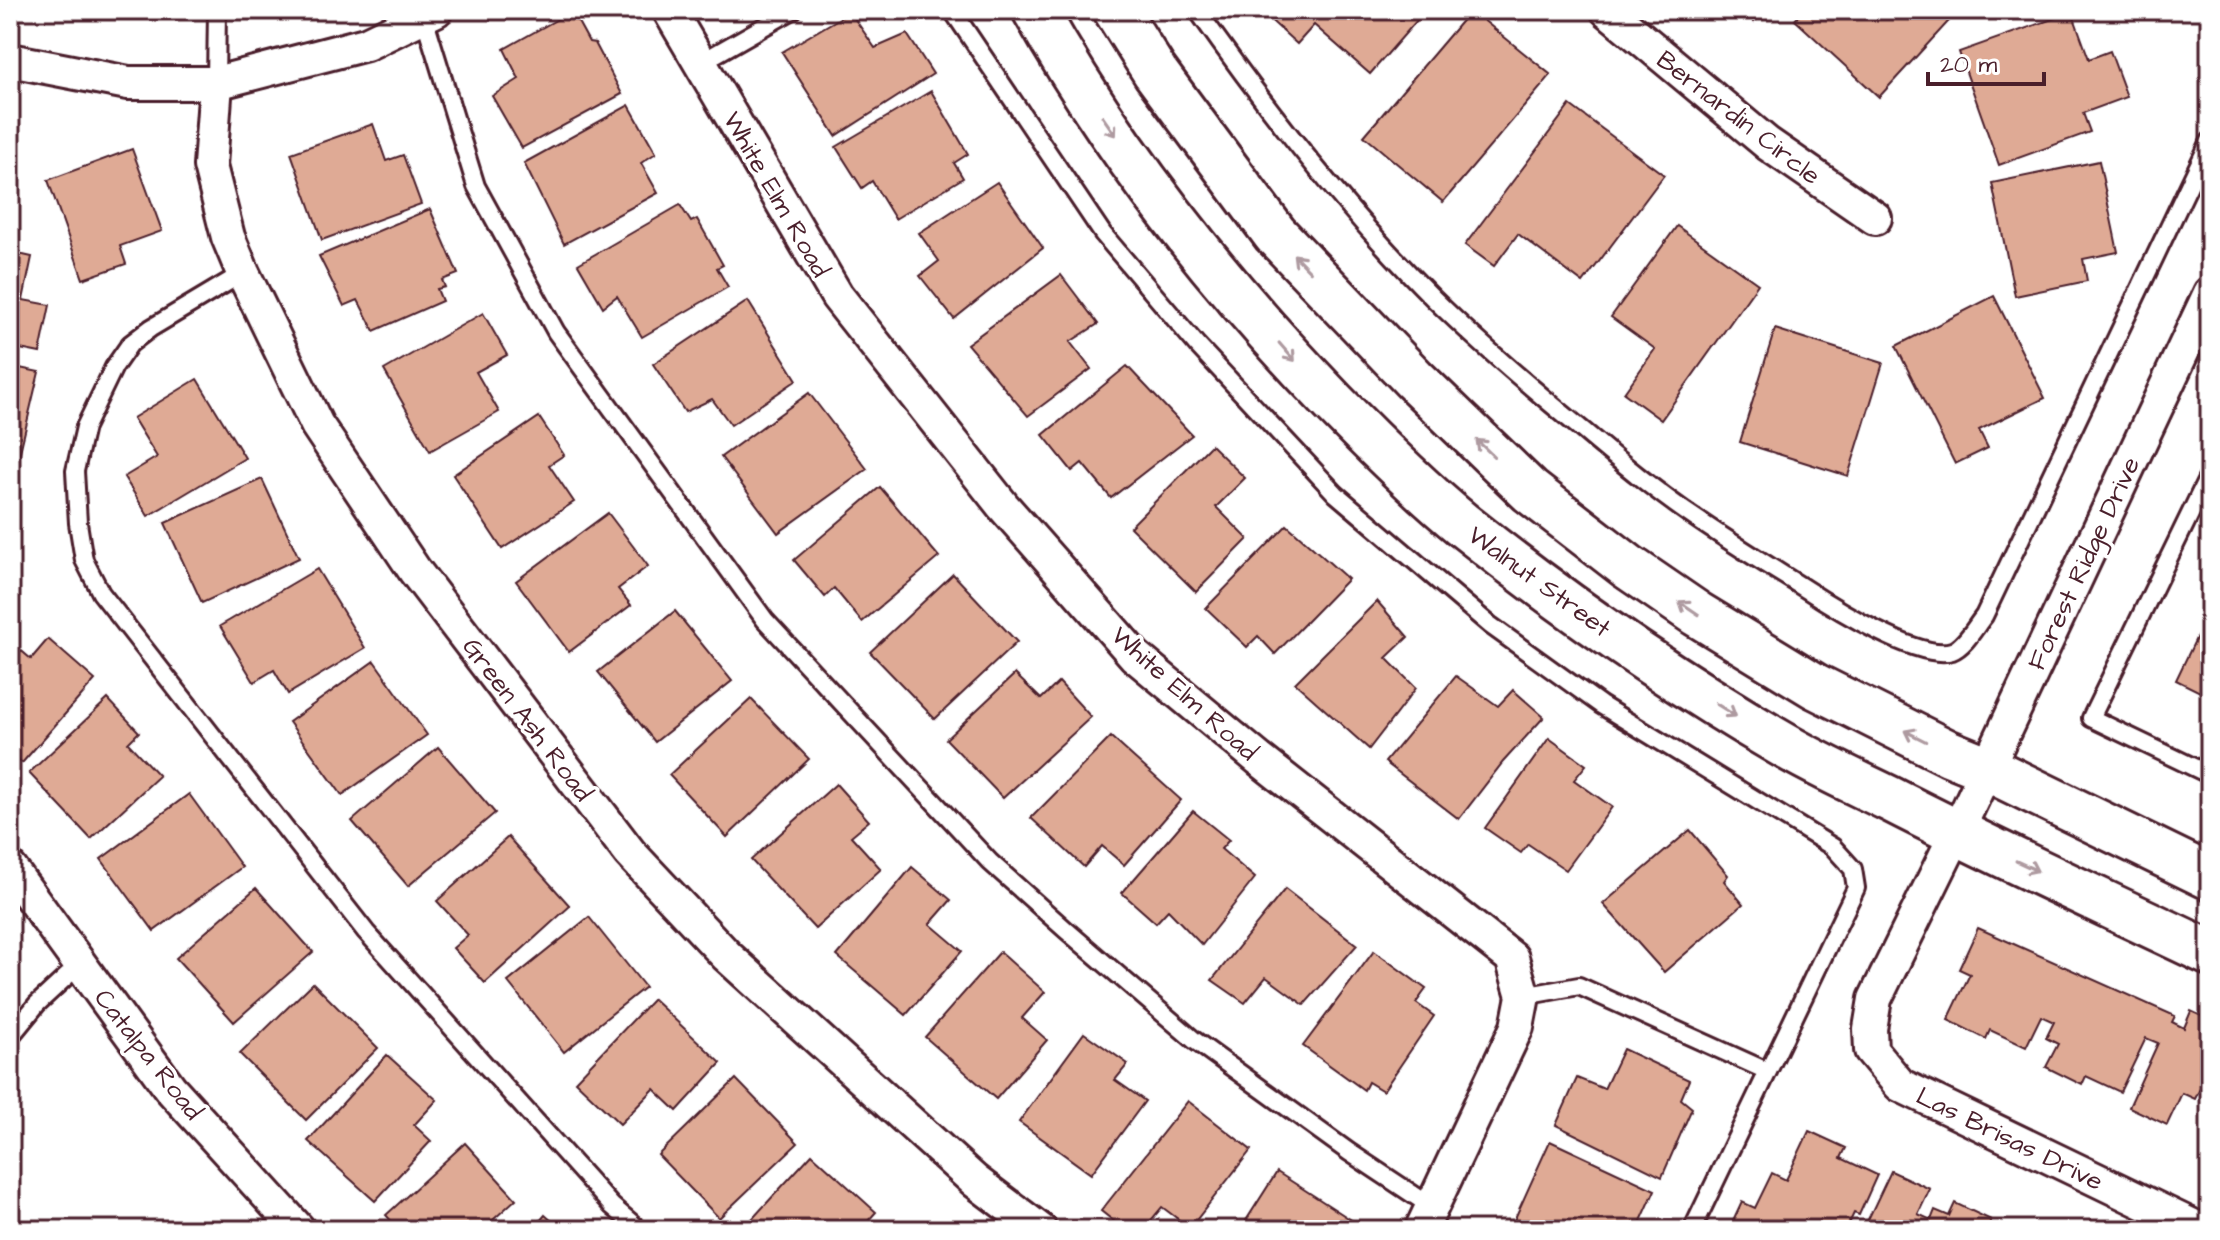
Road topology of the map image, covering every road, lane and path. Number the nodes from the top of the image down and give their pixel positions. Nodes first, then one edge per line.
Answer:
1 (217, 10) edge
2 (669, 10) edge
3 (793, 10) edge
4 (952, 10) edge
5 (1035, 10) edge
6 (1116, 10) edge
7 (1197, 10) edge
8 (1607, 10) edge
9 (430, 13) edge
10 (10, 60) edge
11 (700, 63) junction
12 (216, 83) junction
13 (2210, 141) edge
14 (1875, 218) dead end
15 (243, 273) junction
16 (2210, 293) edge
17 (2210, 473) edge
18 (1986, 768) junction
19 (2210, 775) edge
20 (1957, 832) junction
21 (10, 868) edge
22 (2210, 877) edge
23 (2210, 953) edge
24 (80, 964) junction
25 (1523, 996) junction
26 (10, 1037) edge
27 (1767, 1071) junction
28 (1426, 1218) edge
29 (299, 1230) edge
30 (640, 1230) edge
31 (1040, 1230) edge
32 (1692, 1230) edge
33 (2201, 1230) edge

1 - 12 lane
2 - 11 street, White Elm Road
3 - 11 lane
4 - 27 lane
5 -> 20 main road, Walnut Street
18 -> 6 main road
7 - 13 lane
8 - 14 street, Bernardin Circle
9 - 12 street
9 - 28 lane
10 - 12 street
11 - 25 street, White Elm Road
12 - 15 street, Green Ash Road
15 - 30 lane
15 - 31 street, Green Ash Road
16 - 18 street, Forest Ridge Drive
17 - 19 lane
18 - 20 street, Forest Ridge Drive
18 - 22 main road
20 -> 23 main road, Walnut Street
20 - 33 street, Las Brisas Drive
21 - 24 street, Catalpa Road
24 - 26 lane
24 - 29 street, Catalpa Road
25 - 27 lane
25 - 28 street
27 - 32 lane

